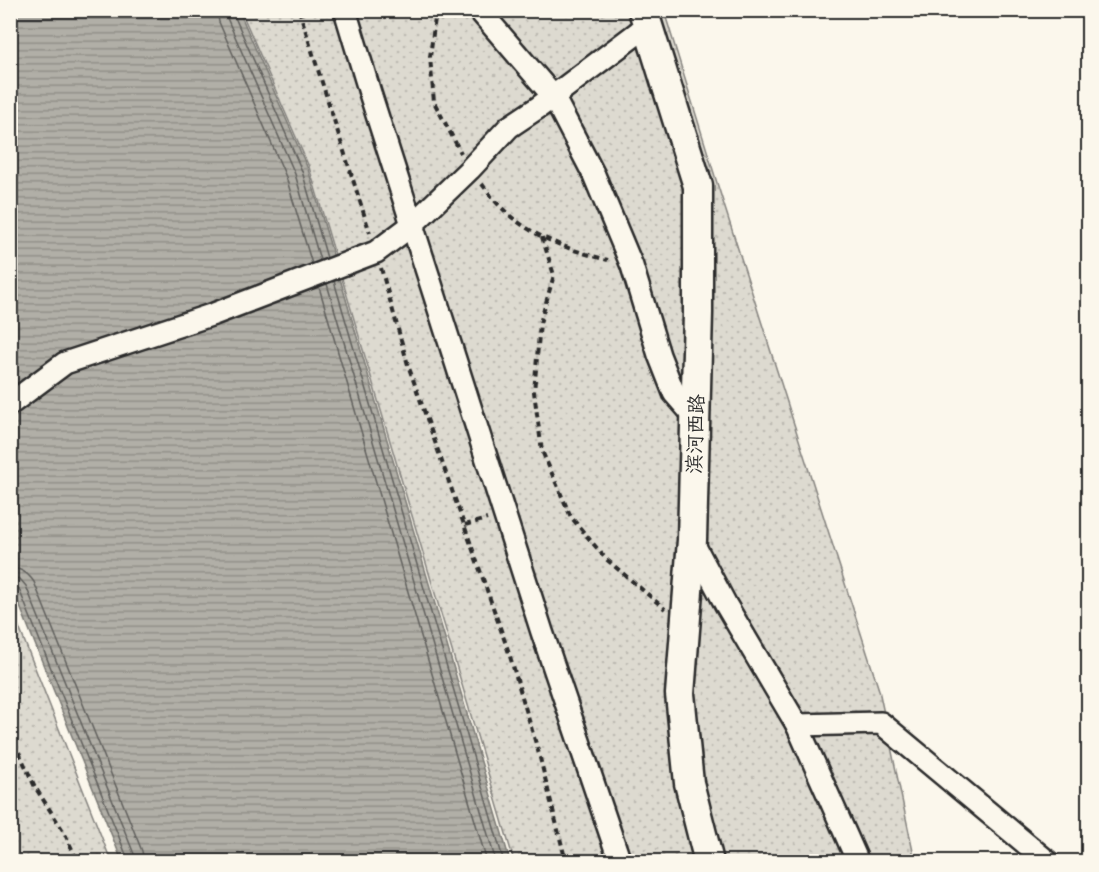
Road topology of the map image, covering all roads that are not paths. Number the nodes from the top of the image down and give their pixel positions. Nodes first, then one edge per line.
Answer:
1 (345, 10) edge
2 (479, 10) edge
3 (645, 18) edge
4 (553, 96) junction
5 (412, 225) junction
6 (10, 405) edge
7 (695, 417) junction
8 (692, 540) junction
9 (797, 725) junction
10 (620, 861) edge
11 (709, 861) edge
12 (858, 861) edge
13 (1048, 861) edge

1 - 5 street
2 - 4 street
3 - 4 street
3 - 7 street, 滨河西路
4 - 5 street
4 - 7 street
5 - 6 street
5 - 10 street
7 - 8 street, 滨河西路
8 - 9 street
8 - 11 street, 滨河西路
9 - 12 street
9 - 13 street

